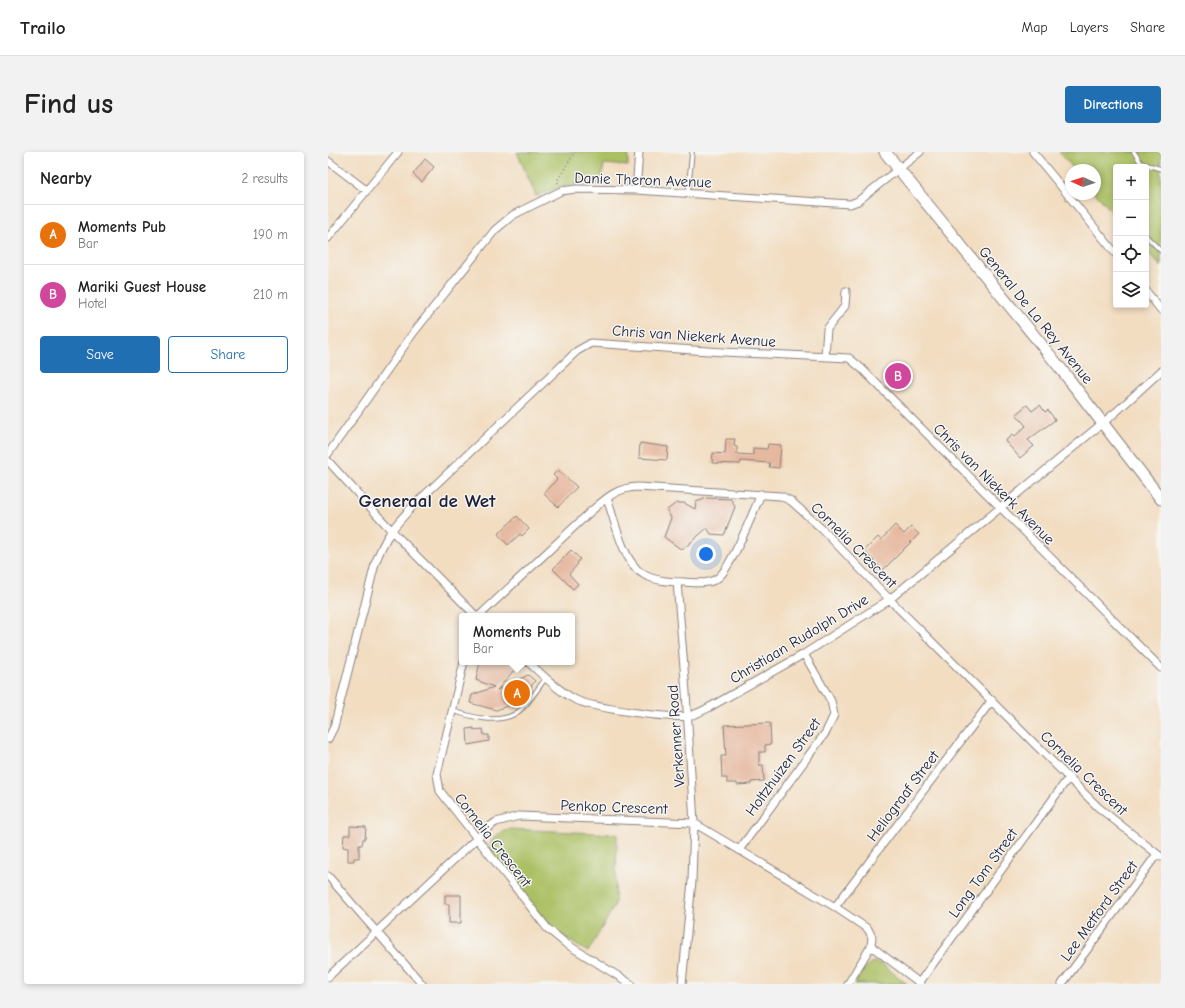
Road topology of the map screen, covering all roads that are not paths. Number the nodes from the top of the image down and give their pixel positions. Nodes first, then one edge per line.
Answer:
1 (398, 152) edge
2 (638, 152) edge
3 (692, 152) edge
4 (885, 152) edge
5 (920, 152) edge
6 (1033, 152) edge
7 (1134, 152) edge
8 (328, 161) edge
9 (1140, 164) edge
10 (1149, 167) edge
11 (1161, 169) edge
12 (899, 170) junction
13 (366, 190) junction
14 (636, 190) junction
15 (688, 194) junction
16 (328, 238) edge
17 (1149, 239) edge
18 (1113, 250) edge
19 (1161, 251) edge
20 (846, 291) dead end
21 (1149, 295) edge
22 (1161, 310) edge
23 (825, 356) junction
24 (1161, 371) edge
25 (1103, 423) junction
26 (328, 454) edge
27 (328, 461) edge
28 (761, 494) junction
29 (607, 498) junction
30 (1161, 499) edge
31 (999, 508) junction
32 (391, 530) junction
33 (677, 582) junction
34 (890, 599) junction
35 (473, 613) edge
36 (482, 613) edge
37 (804, 654) junction
38 (463, 665) edge
39 (531, 665) edge
40 (1161, 668) edge
41 (546, 678) junction
42 (992, 700) junction
43 (453, 711) junction
44 (688, 716) junction
45 (328, 739) edge
46 (1069, 778) junction
47 (694, 823) junction
48 (476, 840) junction
49 (739, 850) junction
50 (1159, 856) edge
51 (328, 876) edge
52 (834, 907) junction
53 (377, 932) junction
54 (871, 946) junction
55 (328, 977) edge
56 (920, 983) edge
57 (422, 984) edge
58 (631, 984) edge
59 (682, 984) edge
60 (848, 984) edge
61 (1062, 984) edge

1 - 13 street
2 - 14 street
3 - 15 lane
4 - 12 street, General De La Rey Avenue
5 - 12 street, Danie Theron Avenue
6 - 18 street
7 - 9 lane
8 - 13 street
10 - 11 lane
12 - 15 street, Danie Theron Avenue
12 - 25 street, General De La Rey Avenue
13 - 16 street
14 - 15 street, Danie Theron Avenue
14 - 26 street, Danie Theron Avenue
17 - 19 lane
20 - 23 street
21 - 22 street
23 - 31 street, Chris van Niekerk Avenue
23 - 32 street, Chris van Niekerk Avenue
24 - 25 street, Christiaan Rudolph Drive
25 - 30 street, General De La Rey Avenue
25 - 31 street, Christiaan Rudolph Drive
27 - 32 street
28 - 29 street, Cornelia Crescent
28 - 33 street
28 - 34 street, Cornelia Crescent
29 - 33 street
29 - 36 street, Cornelia Crescent
31 - 34 street, Christiaan Rudolph Drive
31 - 40 street, Chris van Niekerk Avenue
32 - 35 street
32 - 45 street, Chris van Niekerk Avenue
33 - 44 street, Verkenner Road
34 - 37 street, Christiaan Rudolph Drive
34 - 42 street, Cornelia Crescent
37 - 44 street, Christiaan Rudolph Drive
37 - 49 street, Holtzhuizen Street
38 - 43 street, Cornelia Crescent
39 - 41 street, Christiaan Rudolph Drive
41 - 43 lane
41 - 44 street, Christiaan Rudolph Drive
42 - 46 street, Cornelia Crescent
42 - 52 street, Heliograaf Street
43 - 48 street, Cornelia Crescent
44 - 47 street, Verkenner Road
46 - 50 street, Cornelia Crescent
46 - 56 street, Long Tom Street
47 - 48 street, Penkop Crescent
47 - 49 street, Penkop Crescent
47 - 59 street, Verkenner Road
48 - 53 street, Penkop Crescent
48 - 58 street, Cornelia Crescent
49 - 52 street, Penkop Crescent
50 - 61 street, Lee Metford Street
51 - 53 street
52 - 54 street, Penkop Crescent
53 - 55 street, Penkop Crescent
53 - 57 street
54 - 56 street
54 - 60 street

